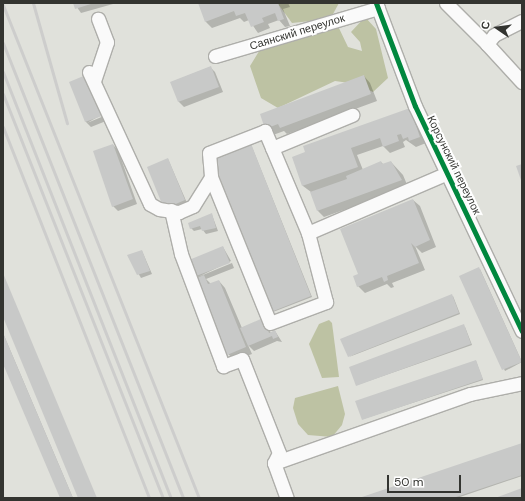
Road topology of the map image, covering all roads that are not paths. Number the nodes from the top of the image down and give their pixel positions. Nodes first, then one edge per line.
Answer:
1 (446, 3) edge
2 (377, 5) edge
3 (98, 19) dead end
4 (522, 21) edge
5 (487, 44) junction
6 (215, 56) dead end
7 (522, 82) edge
8 (352, 115) dead end
9 (272, 148) junction
10 (447, 173) junction
11 (211, 177) junction
12 (171, 210) junction
13 (308, 233) junction
14 (522, 331) edge
15 (522, 383) edge
16 (274, 463) junction
17 (287, 498) edge

1 - 5 street
2 - 6 street, Саянский переулок
2 - 10 street, Корсунский переулок
3 - 12 street
4 - 5 street
5 - 7 street
8 - 9 street
9 - 11 street
9 - 13 street
10 - 13 street
10 - 14 street, Корсунский переулок
11 - 12 street
11 - 13 street
12 - 16 street
15 - 16 street
16 - 17 street

